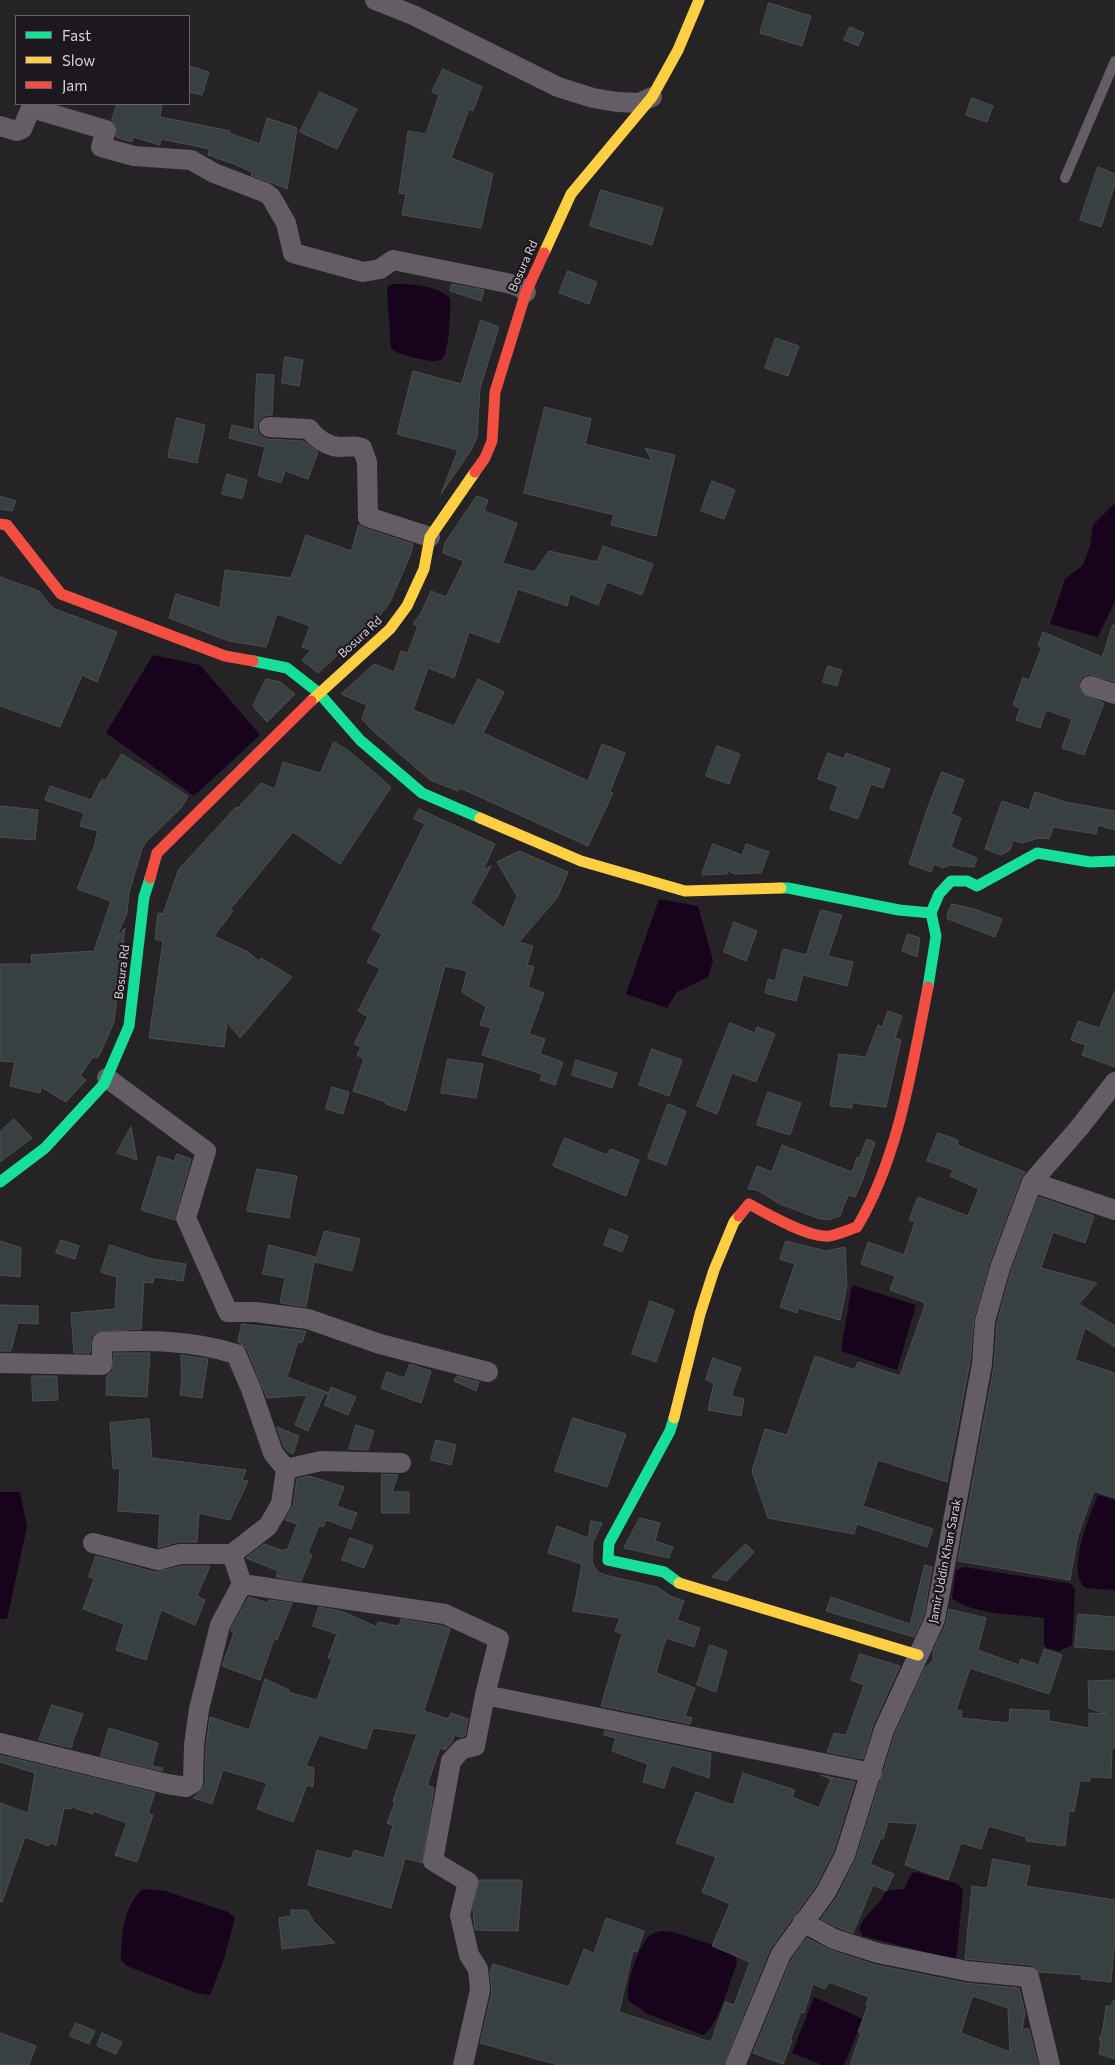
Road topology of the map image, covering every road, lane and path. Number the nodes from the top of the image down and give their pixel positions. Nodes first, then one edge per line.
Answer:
1 (375, 0) edge
2 (699, 0) edge
3 (1115, 60) edge
4 (652, 97) junction
5 (0, 126) edge
6 (1065, 178) dead end
7 (526, 292) junction
8 (268, 427) dead end
9 (0, 524) edge
10 (430, 537) junction
11 (1090, 686) dead end
12 (319, 693) junction
13 (1115, 694) edge
14 (1115, 861) edge
15 (931, 913) junction
16 (107, 1078) junction
17 (1115, 1082) edge
18 (0, 1182) edge
19 (1032, 1182) junction
20 (1115, 1210) edge
21 (0, 1363) edge
22 (488, 1372) dead end
23 (401, 1463) dead end
24 (286, 1469) junction
25 (94, 1543) dead end
26 (232, 1554) junction
27 (242, 1584) junction
28 (918, 1655) junction
29 (485, 1695) junction
30 (0, 1744) edge
31 (872, 1773) junction
32 (803, 1922) junction
33 (463, 2065) edge
34 (735, 2065) edge
35 (1050, 2065) edge

1 - 4 street
2 - 4 street, Bosura Rd
3 - 6 lane
4 - 7 street, Bosura Rd
5 - 7 street
7 - 10 street, Bosura Rd
8 - 10 street
9 - 12 street
10 - 12 street, Bosura Rd
11 - 13 street
12 - 15 street
12 - 16 street, Bosura Rd
14 - 15 street
15 - 28 street
16 - 18 street, Bosura Rd
16 - 22 street
17 - 19 street, Jamir Uddin Khan Sarak
19 - 20 street
19 - 28 street, Jamir Uddin Khan Sarak
21 - 24 street
23 - 24 street
24 - 26 street
25 - 26 street
26 - 27 street
27 - 29 street
27 - 30 street
28 - 31 street, Jamir Uddin Khan Sarak
29 - 31 street
29 - 33 street
31 - 32 street, Jamir Uddin Khan Sarak
32 - 34 street, Jamir Uddin Khan Sarak
32 - 35 street

